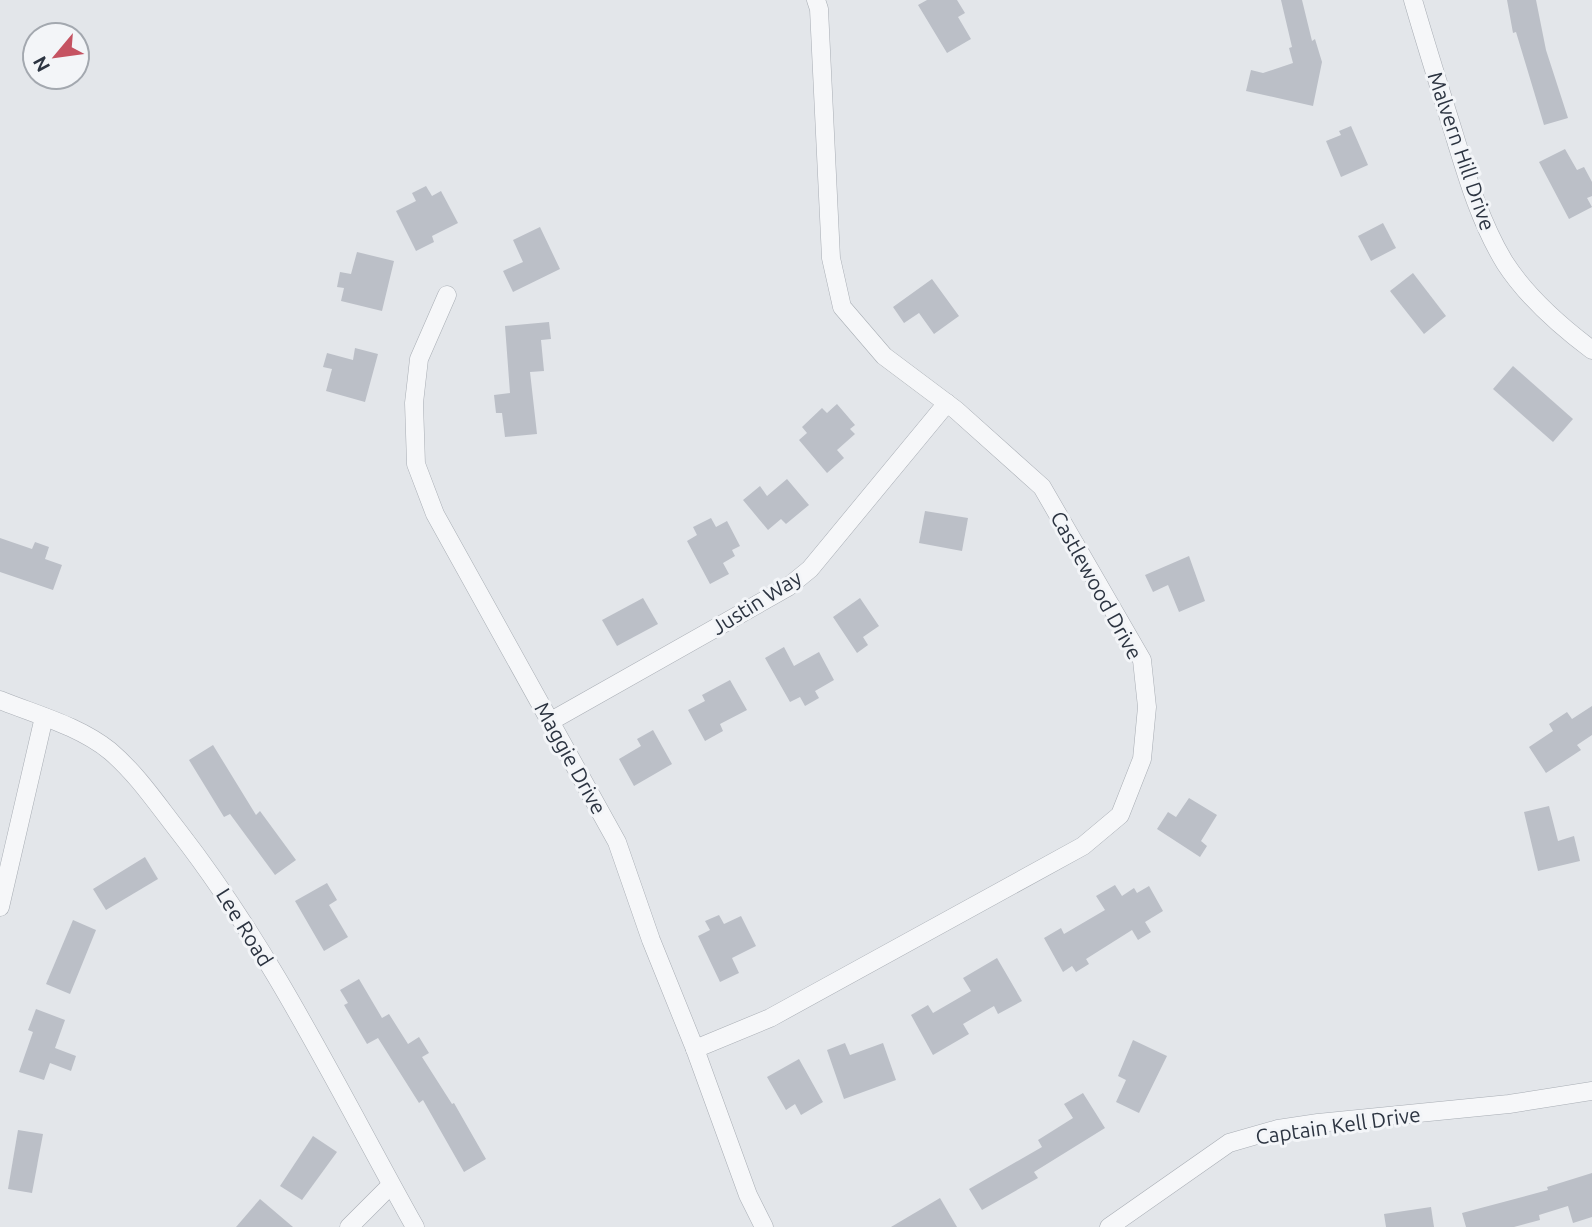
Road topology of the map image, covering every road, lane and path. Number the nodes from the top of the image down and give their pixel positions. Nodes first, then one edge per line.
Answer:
1 (816, 0) edge
2 (1413, 0) edge
3 (447, 295) dead end
4 (1592, 350) edge
5 (947, 402) junction
6 (0, 700) edge
7 (44, 717) junction
8 (551, 721) junction
9 (0, 906) edge
10 (695, 1049) junction
11 (1592, 1091) edge
12 (391, 1185) junction
13 (349, 1227) edge
14 (415, 1227) edge
15 (764, 1227) edge
16 (1109, 1227) edge

1 - 5 street, Castlewood Drive
2 - 4 street, Malvern Hill Drive
3 - 8 street, Maggie Drive
5 - 8 street, Justin Way
5 - 10 street, Castlewood Drive
6 - 7 street, Lee Road
7 - 9 street
7 - 12 street, Lee Road
8 - 10 street, Maggie Drive
10 - 15 street, Maggie Drive
11 - 16 street, Captain Kell Drive
12 - 13 street
12 - 14 street, Lee Road

